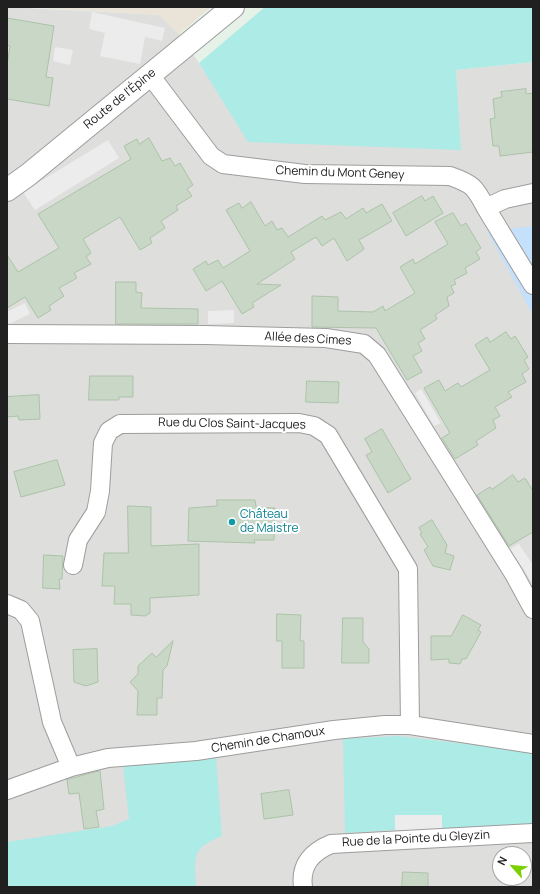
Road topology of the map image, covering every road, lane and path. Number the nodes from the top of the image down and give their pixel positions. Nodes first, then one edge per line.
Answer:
1 (233, 7) edge
2 (150, 75) junction
3 (7, 190) edge
4 (533, 193) edge
5 (486, 208) junction
6 (533, 285) edge
7 (7, 334) edge
8 (73, 565) dead end
9 (7, 604) edge
10 (533, 610) edge
11 (410, 725) junction
12 (533, 744) edge
13 (71, 767) junction
14 (7, 790) edge
15 (533, 833) edge
16 (303, 887) edge

1 - 2 street, Route de l'Épine
2 - 3 street, Route de l'Épine
2 - 5 street, Chemin du Mont Geney
4 - 5 street
5 - 6 street, Chemin du Mont Geney
7 - 10 street, Allée des Cimes
8 - 11 street, Rue du Clos Saint-Jacques
9 - 13 street
11 - 12 street, Chemin de Chamoux
11 - 13 street, Chemin de Chamoux
13 - 14 street, Chemin de Chamoux
15 - 16 street, Rue de la Pointe du Gleyzin

